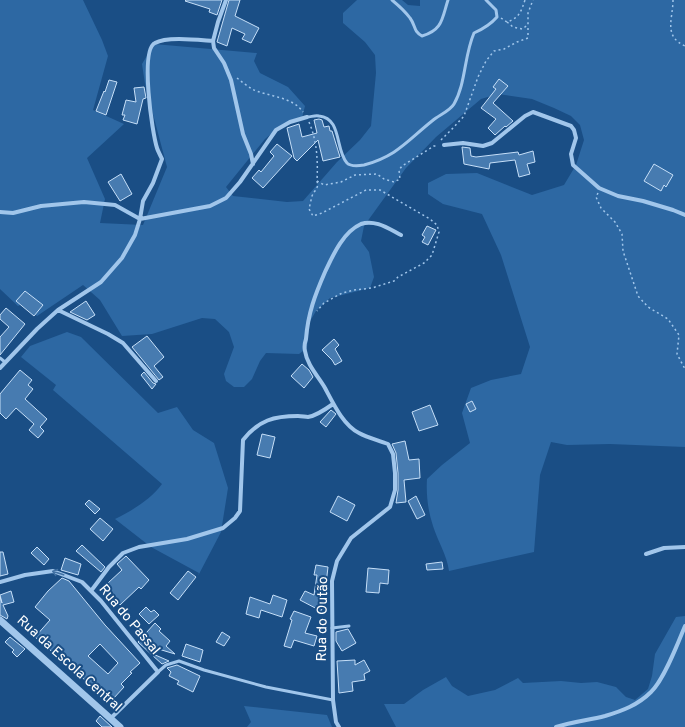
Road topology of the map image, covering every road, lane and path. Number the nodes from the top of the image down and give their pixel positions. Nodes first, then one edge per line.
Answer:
1 (226, 0) edge
2 (392, 0) edge
3 (448, 0) edge
4 (486, 0) edge
5 (525, 0) edge
6 (533, 0) edge
7 (673, 0) edge
8 (498, 17) junction
9 (507, 22) junction
10 (528, 25) junction
11 (213, 41) junction
12 (685, 46) edge
13 (228, 73) junction
14 (307, 118) junction
15 (444, 145) dead end
16 (434, 146) dead end
17 (253, 164) junction
18 (317, 181) dead end
19 (599, 188) junction
20 (0, 212) edge
21 (685, 215) edge
22 (140, 219) junction
23 (401, 235) dead end
24 (58, 310) junction
25 (316, 312) dead end
26 (0, 358) edge
27 (5, 362) junction
28 (0, 368) edge
29 (685, 369) edge
30 (156, 381) dead end
31 (333, 404) junction
32 (685, 547) edge
33 (646, 554) dead end
34 (0, 582) edge
35 (91, 591) junction
36 (0, 620) edge
37 (349, 626) dead end
38 (685, 626) edge
39 (332, 628) junction
40 (158, 672) junction
41 (333, 700) junction
42 (110, 718) junction
43 (120, 727) edge
44 (339, 727) edge
45 (556, 727) edge

1 - 11 street
2 - 3 lane
4 - 8 lane
5 - 9 path
6 - 10 path
7 - 12 path
8 - 9 path
8 - 14 lane
9 - 10 path
10 - 16 path
11 - 13 street
11 - 22 street
13 - 14 path
13 - 17 street
14 - 17 street
15 - 19 street
17 - 22 street
18 - 25 path
19 - 21 street
19 - 29 path
20 - 22 street
22 - 24 street
23 - 31 street, Rua do Outão
24 - 27 street
24 - 30 street
26 - 27 lane
27 - 28 street
31 - 35 street
31 - 39 street, Rua do Outão
32 - 33 street
35 -> 34 street, Rua do Passal
35 - 40 street, Rua do Passal
36 - 42 street, Rua da Escola Central
37 - 39 lane
38 - 45 street
39 - 41 street, Rua do Outão
40 - 41 lane, Rua do Passal
40 - 42 street
41 - 44 street, Rua do Outão
42 - 43 street, Rua da Escola Central

